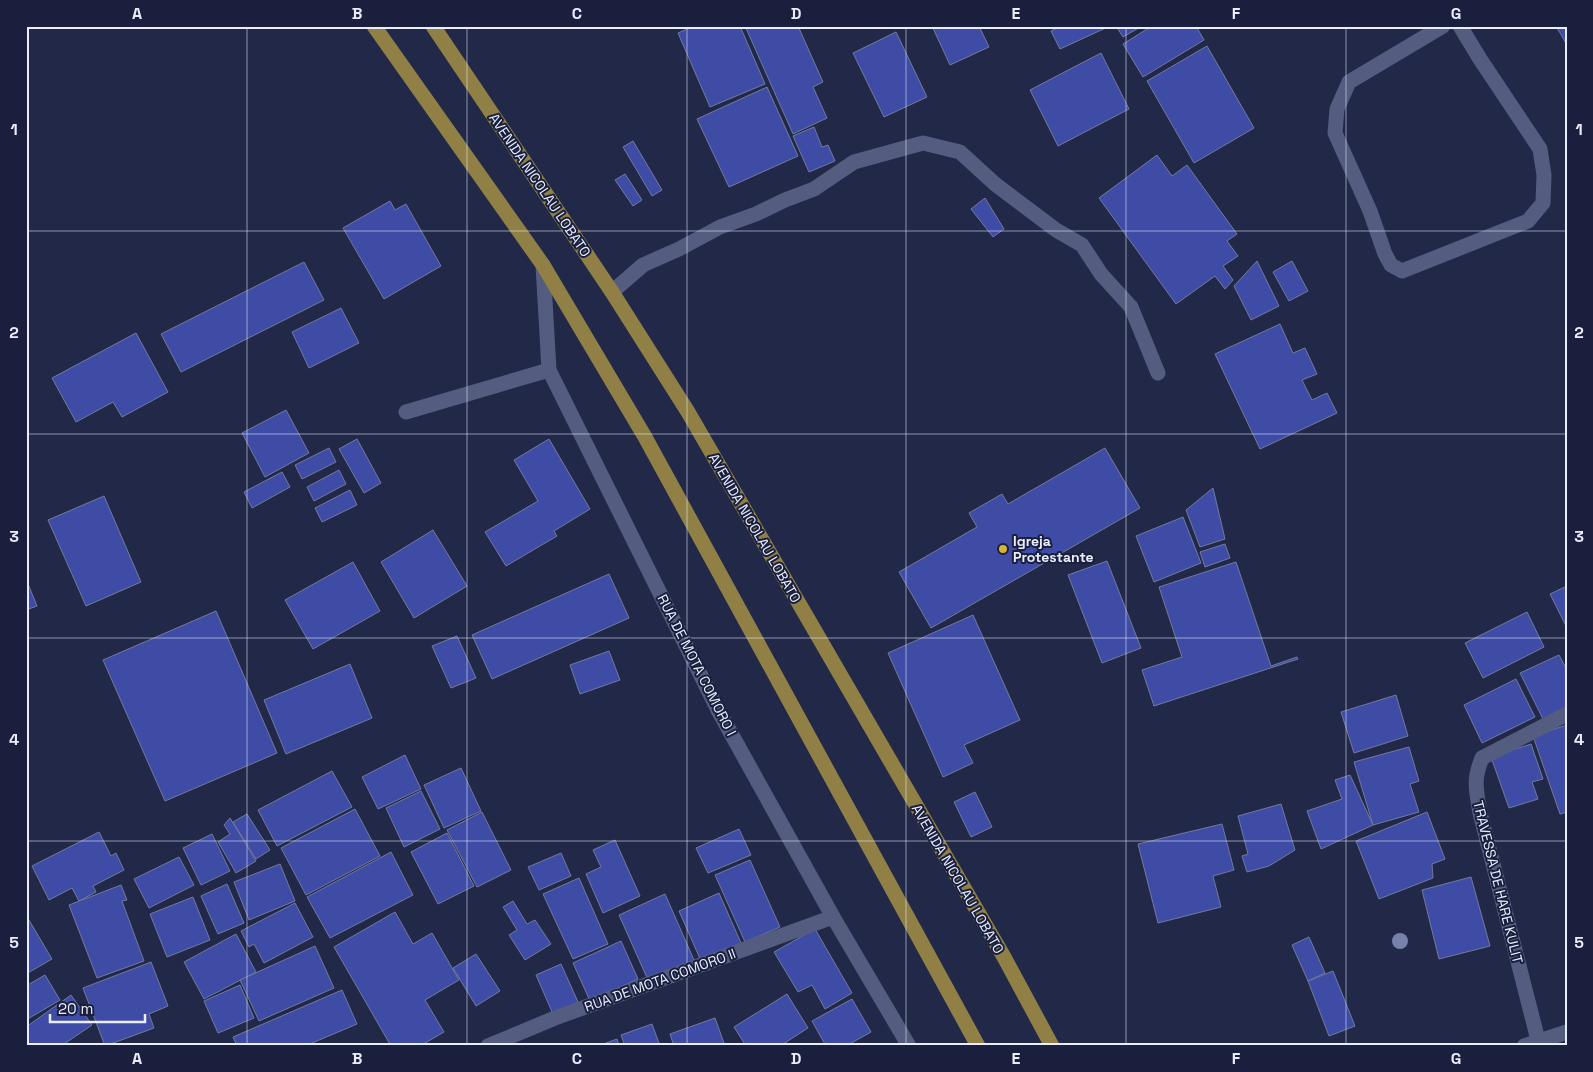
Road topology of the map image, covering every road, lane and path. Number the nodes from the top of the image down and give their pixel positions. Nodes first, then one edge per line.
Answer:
1 (374, 26) edge
2 (433, 26) edge
3 (1442, 26) edge
4 (1460, 26) edge
5 (544, 265) junction
6 (612, 292) junction
7 (549, 370) junction
8 (1158, 373) dead end
9 (406, 412) dead end
10 (1567, 714) edge
11 (833, 917) junction
12 (1567, 1032) edge
13 (1531, 1043) edge
14 (488, 1046) edge
15 (909, 1046) edge
16 (978, 1046) edge
17 (1052, 1046) edge

1 - 5 main road
2 - 6 main road, AVENIDA NICOLAU LOBATO
3 - 4 street
5 - 7 street, RUA DE MOTA COMORO I
5 - 16 main road
6 - 8 street
6 - 17 main road, AVENIDA NICOLAU LOBATO
7 - 9 street
7 - 11 street, RUA DE MOTA COMORO I
10 - 13 street, TRAVESSA DE HARE KULIT
11 - 14 street, RUA DE MOTA COMORO II
11 - 15 street, RUA DE MOTA COMORO I
12 - 13 street

